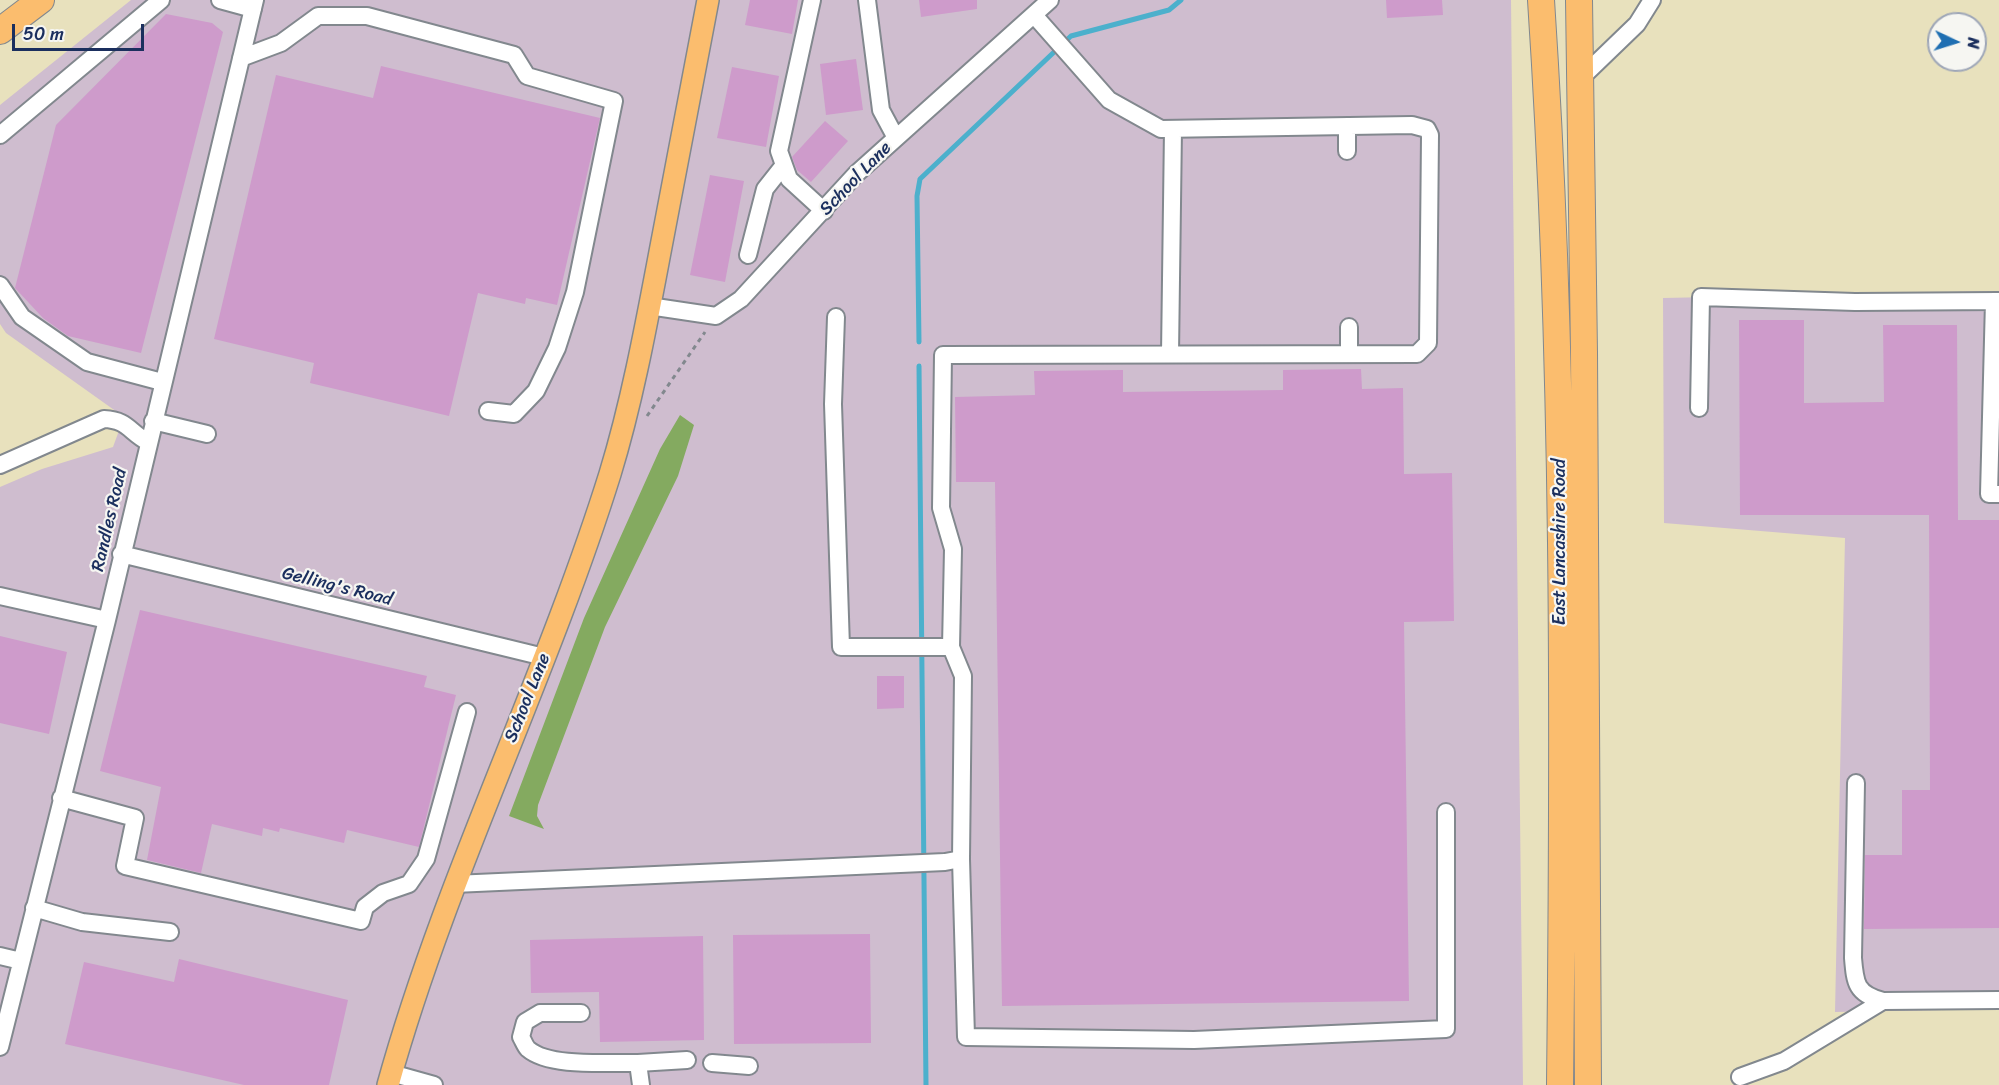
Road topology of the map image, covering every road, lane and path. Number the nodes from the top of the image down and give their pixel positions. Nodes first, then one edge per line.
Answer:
1 (42, 0) edge
2 (161, 0) edge
3 (220, 0) edge
4 (708, 0) edge
5 (812, 0) edge
6 (867, 0) edge
7 (1050, 0) edge
8 (1541, 0) edge
9 (1553, 0) edge
10 (1580, 0) edge
11 (1652, 0) edge
12 (254, 5) edge
13 (1034, 15) junction
14 (0, 32) edge
15 (241, 58) junction
16 (1581, 78) junction
17 (1548, 101) junction
18 (1347, 126) junction
19 (1173, 129) junction
20 (0, 135) edge
21 (896, 138) junction
22 (1347, 151) dead end
23 (784, 165) junction
24 (824, 211) junction
25 (748, 255) dead end
26 (0, 285) edge
27 (1996, 301) edge
28 (650, 306) junction
29 (716, 316) junction
30 (836, 317) dead end
31 (1349, 327) dead end
32 (1170, 354) junction
33 (1349, 354) junction
34 (162, 382) junction
35 (1699, 408) dead end
36 (488, 411) dead end
37 (625, 418) junction
38 (153, 421) junction
39 (207, 434) dead end
40 (148, 441) junction
41 (0, 465) edge
42 (1994, 494) edge
43 (122, 554) junction
44 (0, 596) edge
45 (107, 620) junction
46 (951, 647) junction
47 (544, 657) junction
48 (467, 712) dead end
49 (1856, 783) dead end
50 (61, 798) junction
51 (1446, 812) dead end
52 (961, 859) junction
53 (454, 885) junction
54 (34, 908) junction
55 (170, 932) dead end
56 (0, 956) edge
57 (21, 961) junction
58 (1999, 1000) edge
59 (1883, 1001) junction
60 (581, 1013) dead end
61 (0, 1047) edge
62 (687, 1060) dead end
63 (638, 1063) junction
64 (712, 1063) dead end
65 (748, 1066) dead end
66 (1740, 1077) dead end
67 (389, 1079) edge
68 (434, 1085) edge
69 (641, 1085) edge
70 (1560, 1085) edge
71 (1588, 1085) edge

1 - 14 highway
2 - 20 street
3 - 12 street
4 - 28 main road, School Lane
5 - 23 street
6 - 21 street
7 - 13 street, School Lane
8 - 17 highway, East Lancashire Road
9 - 17 main road
10 - 16 highway, East Lancashire Road
11 - 16 street
12 - 15 street, Randles Road
13 - 19 street
13 - 21 street, School Lane
15 - 34 street, Randles Road
15 - 36 street
16 - 71 highway, East Lancashire Road
17 - 70 highway, East Lancashire Road
18 - 19 street
18 - 22 street
18 - 33 street
19 - 32 street
21 - 24 street, School Lane
23 - 24 street
23 - 25 street
24 - 29 street, School Lane
26 - 34 street
27 - 35 street
27 - 42 street
28 - 29 street
28 - 37 main road, School Lane
29 - 37 path
30 - 46 street
31 - 33 street
32 - 33 street
32 - 46 street
34 - 38 street, Randles Road
37 - 47 main road, School Lane
38 - 39 street
38 - 40 street, Randles Road
40 - 41 street
40 - 43 street, Randles Road
43 - 45 street, Randles Road
43 - 47 street, Gelling's Road
44 - 45 street
45 - 50 street, Randles Road
46 - 52 street
47 - 53 main road, School Lane
48 - 50 street
49 - 59 street
50 - 54 street, Randles Road
51 - 52 street
52 - 53 street
53 - 67 main road, School Lane
54 - 55 street
54 - 57 street, Randles Road
56 - 57 street
57 - 61 street, Randles Road
58 - 59 street
59 - 66 street
60 - 63 street
62 - 63 street
63 - 69 street
64 - 65 street
67 - 68 street

